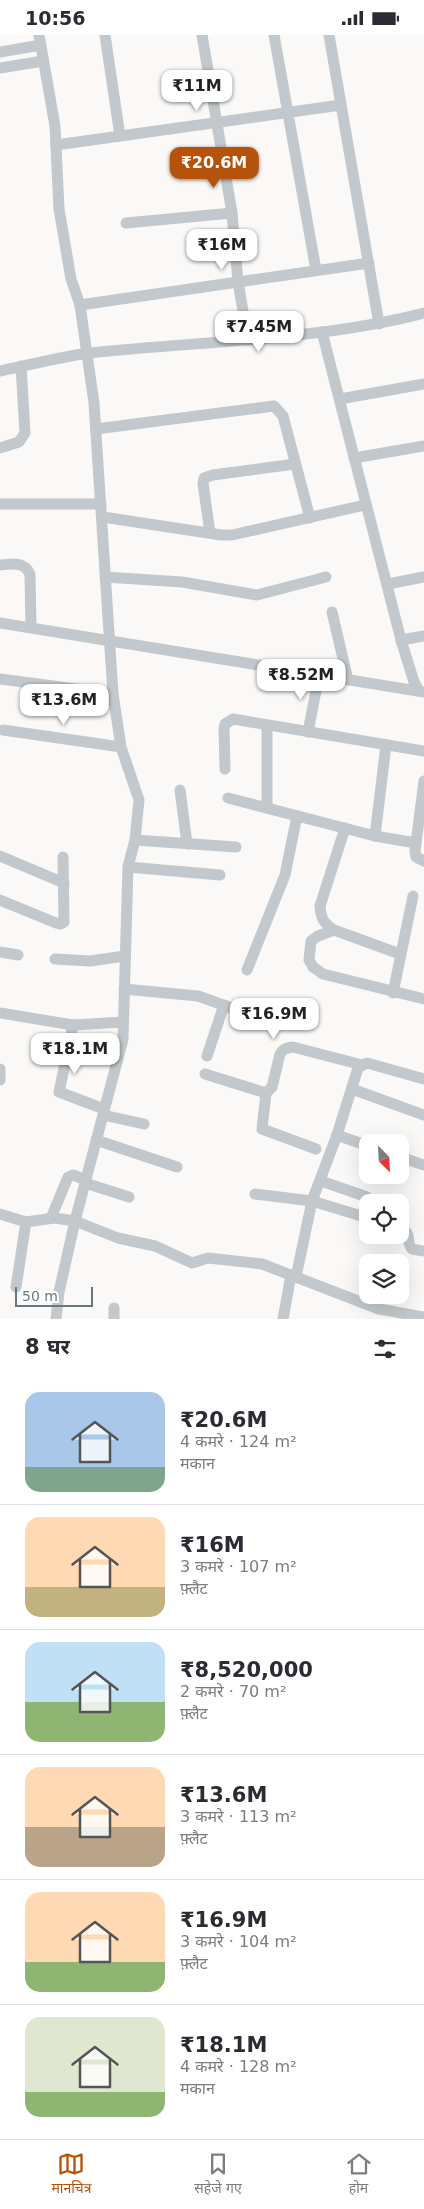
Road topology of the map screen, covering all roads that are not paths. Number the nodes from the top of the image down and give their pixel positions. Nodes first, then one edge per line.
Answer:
1 (105, 35) edge
2 (202, 35) edge
3 (274, 35) edge
4 (329, 35) edge
5 (40, 40) edge
6 (0, 52) edge
7 (43, 61) junction
8 (0, 68) edge
9 (341, 105) junction
10 (288, 113) junction
11 (216, 123) junction
12 (120, 136) junction
13 (56, 145) junction
14 (232, 213) junction
15 (126, 223) dead end
16 (368, 263) junction
17 (316, 270) junction
18 (238, 282) junction
19 (80, 305) junction
20 (424, 313) edge
21 (379, 325) junction
22 (322, 332) junction
23 (248, 340) junction
24 (88, 353) junction
25 (21, 367) junction
26 (0, 371) edge
27 (424, 384) edge
28 (340, 399) junction
29 (96, 429) junction
30 (424, 446) edge
31 (0, 448) edge
32 (354, 458) junction
33 (295, 463) junction
34 (0, 504) edge
35 (102, 504) junction
36 (365, 505) junction
37 (103, 517) junction
38 (310, 518) junction
39 (210, 533) junction
40 (0, 565) edge
41 (105, 577) junction
42 (326, 577) dead end
43 (424, 577) edge
44 (388, 584) junction
45 (332, 612) dead end
46 (0, 623) edge
47 (31, 627) junction
48 (424, 636) edge
49 (109, 639) junction
50 (401, 640) junction
51 (319, 675) junction
52 (0, 679) edge
53 (348, 679) junction
54 (417, 686) edge
55 (113, 694) junction
56 (267, 725) junction
57 (3, 730) dead end
58 (308, 731) junction
59 (386, 745) junction
60 (121, 747) junction
61 (424, 751) edge
62 (225, 769) dead end
63 (424, 781) edge
64 (180, 790) dead end
65 (228, 798) dead end
66 (267, 808) junction
67 (297, 816) junction
68 (345, 828) junction
69 (375, 836) junction
70 (135, 840) junction
71 (416, 843) junction
72 (187, 844) junction
73 (236, 847) dead end
74 (0, 857) edge
75 (63, 857) dead end
76 (424, 861) edge
77 (128, 867) junction
78 (220, 875) dead end
79 (64, 883) junction
80 (413, 896) dead end
81 (0, 900) edge
82 (334, 930) junction
83 (0, 952) edge
84 (400, 954) junction
85 (18, 955) dead end
86 (125, 956) junction
87 (55, 959) dead end
88 (247, 971) dead end
89 (124, 989) junction
90 (393, 993) junction
91 (424, 999) edge
92 (224, 1005) junction
93 (0, 1013) edge
94 (268, 1021) dead end
95 (123, 1023) junction
96 (73, 1025) junction
97 (207, 1056) dead end
98 (362, 1065) junction
99 (0, 1069) edge
100 (205, 1074) dead end
101 (424, 1079) edge
102 (0, 1080) edge
103 (352, 1089) junction
104 (266, 1093) junction
105 (103, 1112) junction
106 (424, 1115) edge
107 (144, 1124) dead end
108 (338, 1135) junction
109 (96, 1140) junction
110 (359, 1142) edge
111 (316, 1149) dead end
112 (409, 1160) edge
113 (424, 1165) edge
114 (178, 1167) dead end
115 (321, 1181) junction
116 (86, 1182) junction
117 (255, 1194) dead end
118 (359, 1194) edge
119 (130, 1197) dead end
120 (312, 1201) junction
121 (0, 1215) edge
122 (359, 1215) edge
123 (51, 1218) junction
124 (75, 1221) junction
125 (26, 1222) junction
126 (409, 1234) edge
127 (424, 1251) edge
128 (293, 1276) junction
129 (16, 1287) dead end
130 (424, 1317) edge
131 (56, 1319) edge
132 (283, 1319) edge

1 - 12 street
2 - 11 street
3 - 10 street
4 - 9 street
5 - 6 street
5 - 7 street
7 - 8 street
7 - 13 street
9 - 10 street
9 - 16 street
10 - 11 street
10 - 17 street
11 - 12 street
11 - 14 street
12 - 13 street
13 - 19 street
14 - 15 street
14 - 18 street
16 - 17 street
16 - 21 street
17 - 18 street
18 - 19 street
18 - 23 street
19 - 24 street
20 - 21 street
21 - 22 street
22 - 23 street
22 - 28 street
23 - 24 street
24 - 25 street
24 - 29 street
25 - 26 street
25 - 31 street
27 - 28 street
28 - 32 street
29 - 33 street
29 - 35 street
30 - 32 street
32 - 36 street
33 - 38 street
33 - 39 street
34 - 35 street
35 - 37 street
36 - 38 street
36 - 44 street
37 - 39 street
37 - 41 street
38 - 39 street
40 - 47 street
41 - 42 street
41 - 49 street
43 - 44 street
44 - 50 street
45 - 53 street
46 - 47 street
47 - 49 street
48 - 50 street
49 - 51 street
49 - 55 street
50 - 54 street
51 - 53 street
51 - 58 street
52 - 55 street
53 - 54 street
55 - 60 street
56 - 58 street
56 - 62 street
56 - 66 street
57 - 60 street
58 - 59 street
59 - 61 street
59 - 69 street
60 - 70 street
63 - 71 street
64 - 72 street
65 - 66 street
66 - 67 street
67 - 68 street
67 - 88 street
68 - 69 street
68 - 82 street
69 - 71 street
70 - 72 street
70 - 77 street
71 - 76 street
72 - 73 street
74 - 79 street
75 - 79 street
77 - 78 street
77 - 86 street
79 - 81 street
80 - 84 street
82 - 84 street
82 - 90 street
83 - 85 street
84 - 90 street
86 - 87 street
86 - 89 street
89 - 92 street
89 - 95 street
90 - 91 street
92 - 94 street
92 - 97 street
93 - 96 street
95 - 96 street
95 - 105 street
96 - 105 street
98 - 101 street
98 - 103 street
98 - 104 street
99 - 102 street
100 - 104 street
103 - 106 street
103 - 108 street
104 - 111 street
105 - 107 street
105 - 109 street
108 - 110 street
108 - 115 street
109 - 114 street
109 - 116 street
112 - 113 street
115 - 118 street
115 - 120 street
116 - 119 street
116 - 123 street
116 - 124 street
117 - 120 street
120 - 122 street
120 - 128 street
121 - 125 street
123 - 124 street
123 - 125 street
124 - 128 street
124 - 131 street
125 - 129 street
126 - 127 street
128 - 130 street
128 - 132 street

